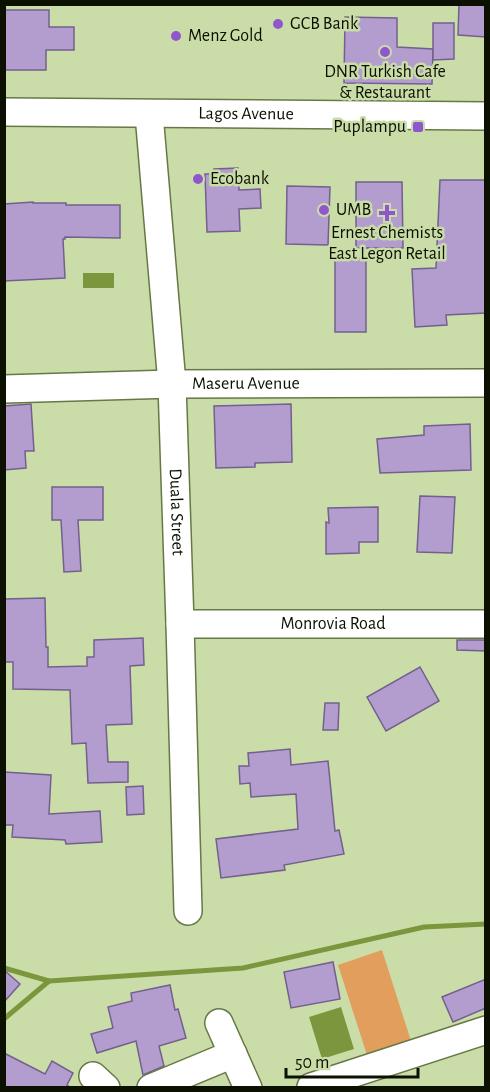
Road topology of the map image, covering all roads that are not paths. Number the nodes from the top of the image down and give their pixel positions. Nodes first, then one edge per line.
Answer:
1 (4, 112) edge
2 (149, 114) junction
3 (486, 116) edge
4 (486, 383) edge
5 (172, 384) junction
6 (4, 389) edge
7 (180, 624) junction
8 (486, 624) edge
9 (188, 911) dead end
10 (219, 1023) dead end
11 (486, 1030) edge
12 (233, 1054) junction
13 (311, 1087) edge
14 (151, 1088) edge
15 (248, 1088) edge

1 - 2 street, Lagos Avenue
2 - 3 street, Lagos Avenue
2 - 5 street, Duala Street
4 - 5 street, Maseru Avenue
5 - 6 street, Maseru Avenue
5 - 7 street, Duala Street
7 - 8 street, Monrovia Road
7 - 9 street, Duala Street
10 - 12 street
11 - 13 street
12 - 14 street
12 - 15 street

